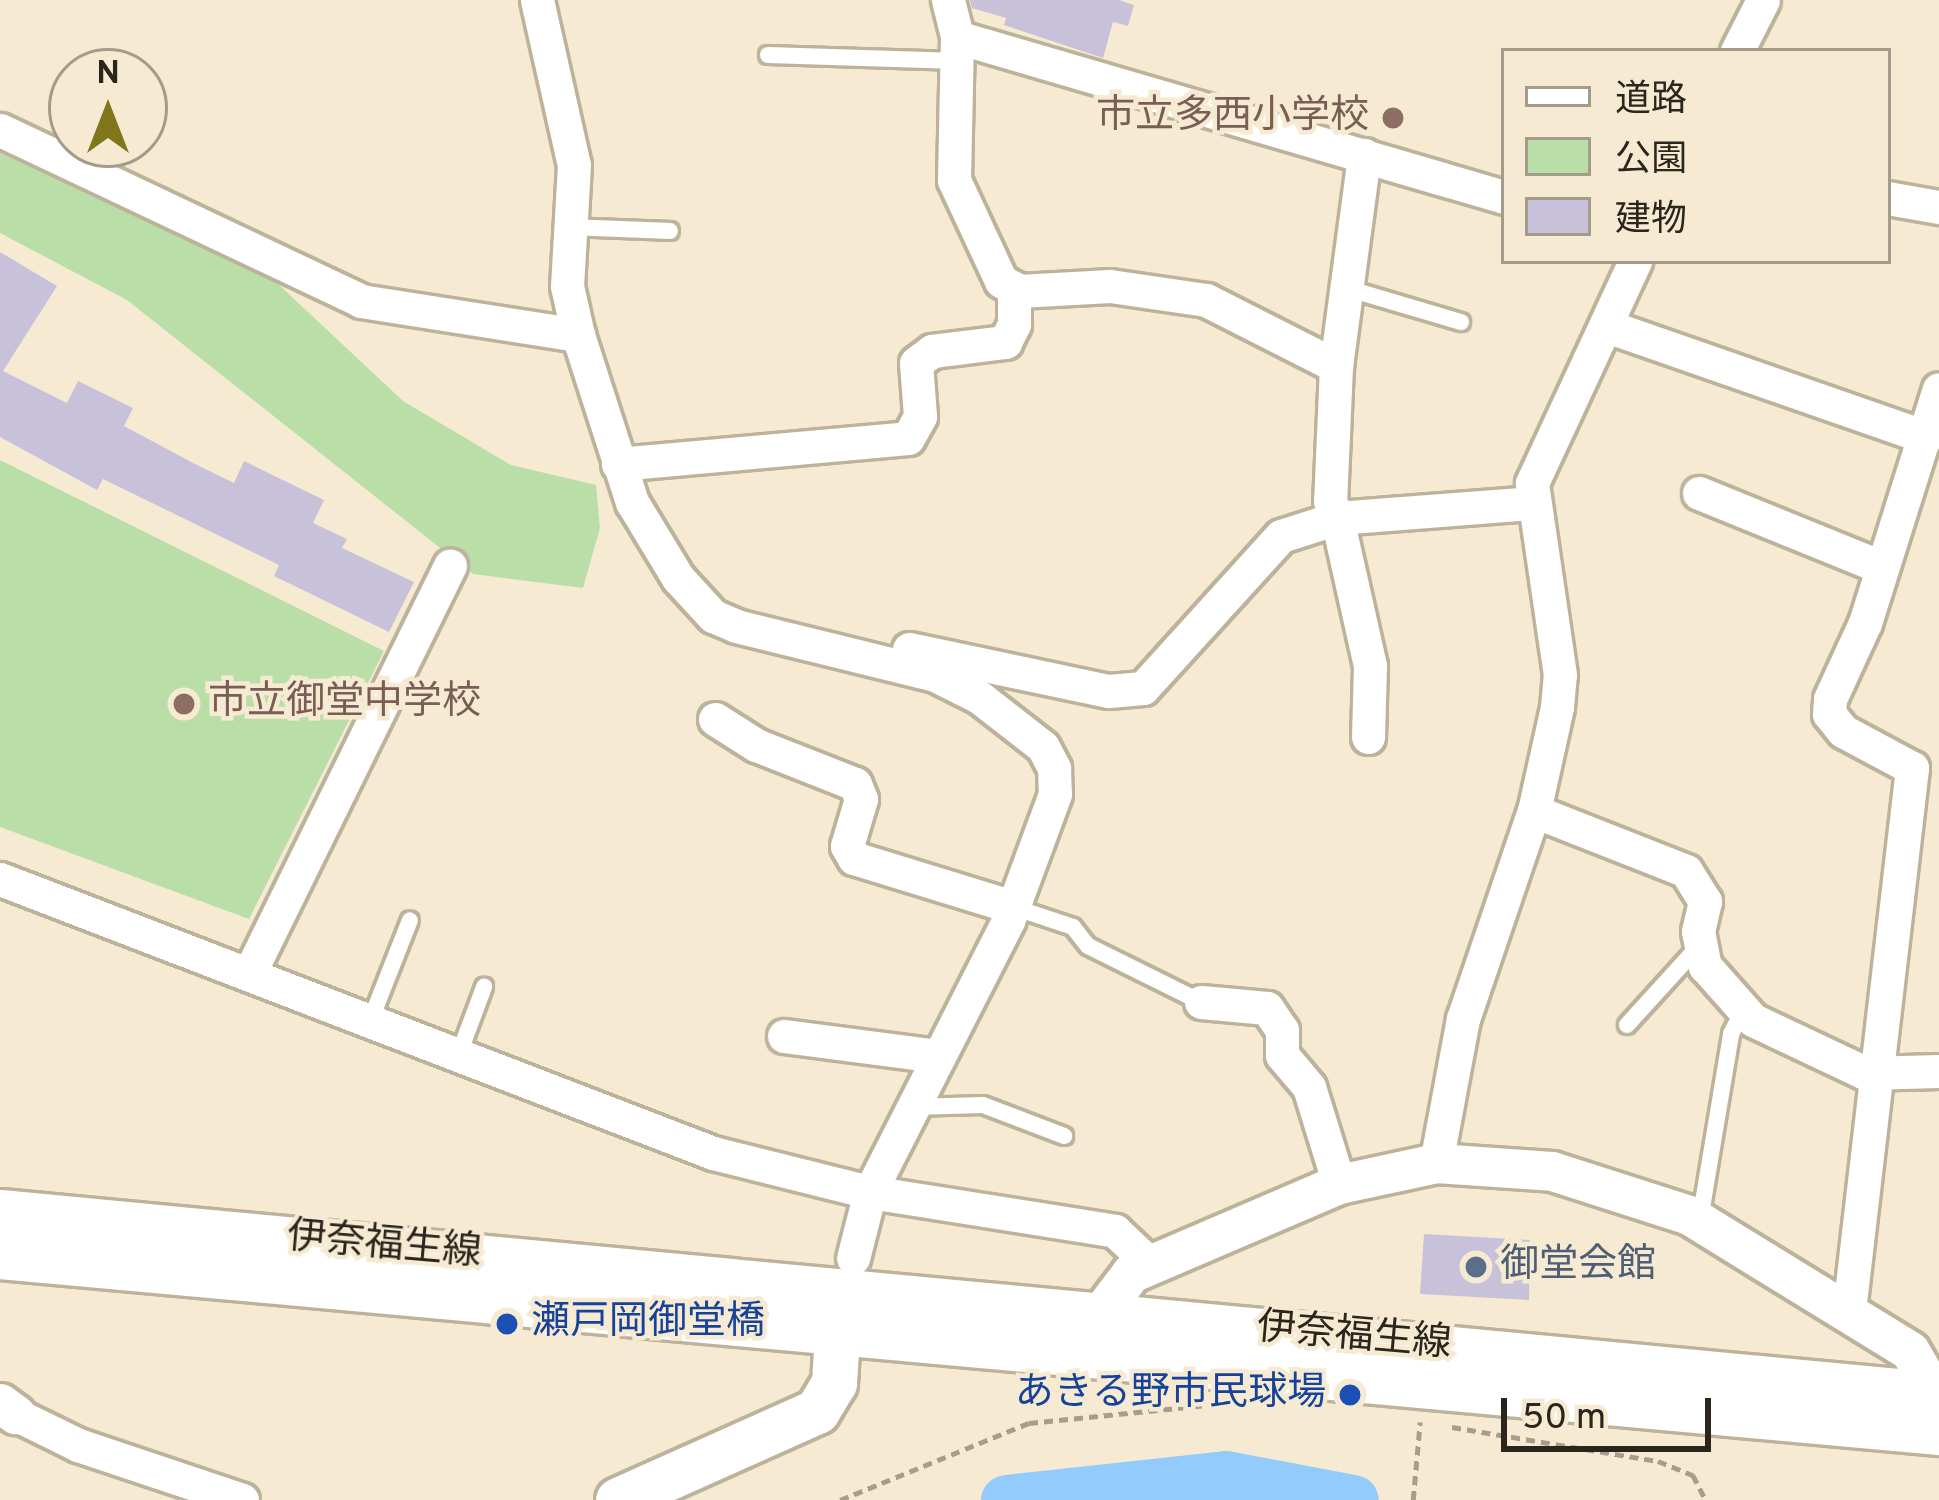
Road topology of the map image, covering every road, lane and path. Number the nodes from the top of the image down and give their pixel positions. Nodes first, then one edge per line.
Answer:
1 (537, 0) edge
2 (948, 0) edge
3 (1763, 0) edge
4 (1739, 48) edge
5 (958, 49) junction
6 (768, 55) dead end
7 (0, 130) edge
8 (1364, 155) junction
9 (1501, 196) edge
10 (1891, 199) edge
11 (1939, 207) edge
12 (570, 227) junction
13 (670, 231) dead end
14 (1634, 264) edge
15 (1014, 288) junction
16 (1346, 288) junction
17 (1461, 322) dead end
18 (1607, 326) junction
19 (578, 335) junction
20 (1336, 366) junction
21 (1939, 389) edge
22 (1927, 437) junction
23 (618, 464) junction
24 (1699, 493) dead end
25 (1530, 503) junction
26 (1337, 518) junction
27 (450, 566) dead end
28 (1880, 567) junction
29 (854, 654) junction
30 (715, 719) dead end
31 (1368, 737) dead end
32 (1534, 811) junction
33 (0, 878) edge
34 (1013, 908) junction
35 (410, 920) dead end
36 (1699, 946) junction
37 (250, 972) junction
38 (484, 987) dead end
39 (1201, 1002) joint
40 (1743, 1010) junction
41 (371, 1019) junction
42 (1627, 1025) dead end
43 (784, 1036) dead end
44 (459, 1054) junction
45 (938, 1056) junction
46 (1939, 1071) edge
47 (1881, 1075) junction
48 (912, 1107) junction
49 (1064, 1136) dead end
50 (1436, 1163) junction
51 (1339, 1184) junction
52 (870, 1192) junction
53 (0, 1212) edge
54 (1700, 1221) junction
55 (0, 1256) edge
56 (1150, 1264) junction
57 (843, 1293) junction
58 (1850, 1311) junction
59 (1099, 1315) junction
60 (1230, 1406) dead end
61 (8, 1408) edge
62 (1932, 1413) edge
63 (1400, 1420) dead end
64 (1420, 1422) junction
65 (242, 1500) edge
66 (618, 1500) edge
67 (840, 1500) edge
68 (1413, 1500) edge
69 (1706, 1500) edge

1 - 12 street
2 - 5 street
3 - 4 street
5 - 6 lane
5 - 8 street
5 - 15 street
7 - 19 street
8 - 9 street
8 - 16 street
10 - 11 street
12 - 13 lane
12 - 19 street
14 - 18 street
15 - 20 street
15 - 23 street
16 - 17 lane
16 - 20 street
18 - 22 street
18 - 25 street
19 - 23 street
20 - 26 street
21 - 22 street
22 - 28 street
23 - 29 street
24 - 28 street
25 - 26 street
25 - 32 street
26 - 29 street
26 - 31 street
27 - 37 street
28 - 47 street
29 - 34 street
30 - 34 street
32 - 36 street
32 - 50 street
33 - 37 street
34 - 39 lane
34 - 45 street
35 - 41 lane
36 - 40 street
36 - 42 lane
37 - 41 street
38 - 44 lane
39 - 51 street
40 - 47 street
40 - 54 lane
41 - 44 street
43 - 45 street
44 - 52 street
45 - 48 street
46 - 47 street
47 - 58 street
48 - 49 lane
48 - 52 street
50 - 51 street
50 - 54 street
51 - 56 street
52 - 56 street
52 - 57 street
53 - 57 main road, 伊奈福生線
54 - 58 street
55 - 57 main road, 伊奈福生線
56 - 59 street
57 - 59 main road, 伊奈福生線
57 - 62 main road, 伊奈福生線
57 - 66 main road
58 - 62 street
59 - 62 main road, 伊奈福生線
60 - 67 path
61 - 65 street
63 - 64 path
64 - 68 path
64 - 69 path

